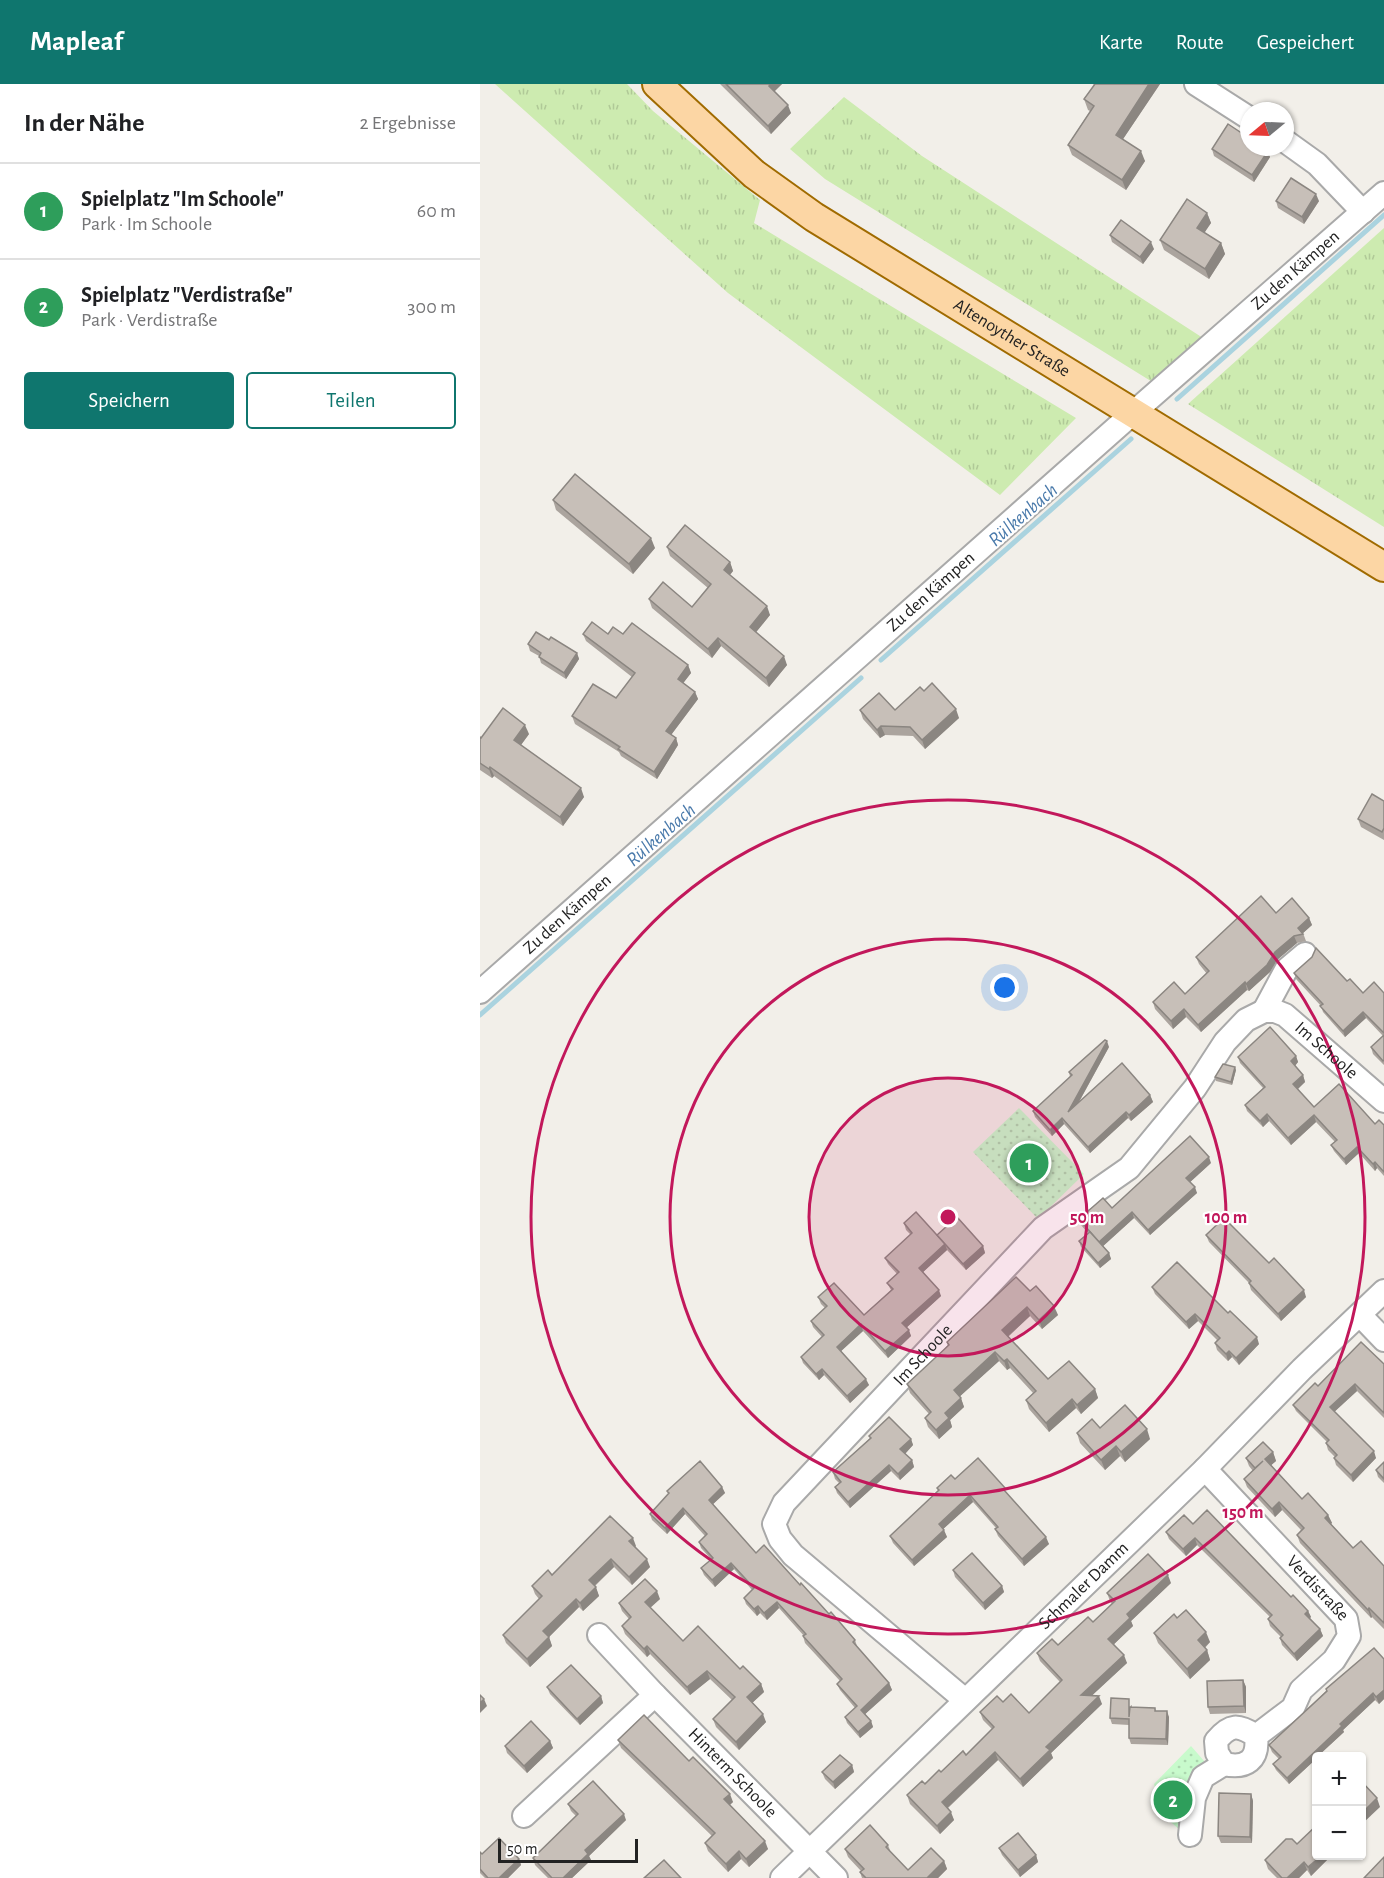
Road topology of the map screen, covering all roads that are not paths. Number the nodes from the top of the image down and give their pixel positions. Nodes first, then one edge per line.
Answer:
1 (657, 84) edge
2 (1196, 84) edge
3 (1240, 112) edge
4 (1294, 147) edge
5 (1384, 193) edge
6 (1363, 212) junction
7 (1133, 413) junction
8 (1384, 567) edge
9 (1305, 954) dead end
10 (480, 992) edge
11 (1264, 1011) junction
12 (1384, 1101) edge
13 (1384, 1291) edge
14 (1360, 1315) junction
15 (1384, 1340) edge
16 (1205, 1469) junction
17 (599, 1635) dead end
18 (655, 1695) junction
19 (966, 1700) junction
20 (1256, 1736) junction
21 (1224, 1764) junction
22 (524, 1816) dead end
23 (1190, 1835) dead end
24 (810, 1851) junction
25 (782, 1878) edge
26 (837, 1878) edge

1 - 7 main road, Altenoyther Straße
2 - 3 street
4 - 6 street
5 - 6 street, Zu den Kämpen
6 - 7 street, Zu den Kämpen
7 - 8 main road, Altenoyther Straße
7 - 10 street, Zu den Kämpen
9 - 11 street, Im Schoole
11 - 12 street, Im Schoole
11 - 19 street, Im Schoole
13 - 14 street, Schmaler Damm
14 - 15 street
14 - 16 street, Schmaler Damm
16 - 19 street, Schmaler Damm
16 - 20 street, Verdistraße
17 - 18 street, Hinterm Schoole
18 - 22 street
18 - 24 street, Hinterm Schoole
19 - 24 street, Schmaler Damm
20 - 21 street
20 - 21 street
21 - 23 street
24 - 25 street, Schmaler Damm
24 - 26 street, Hinterm Schoole

